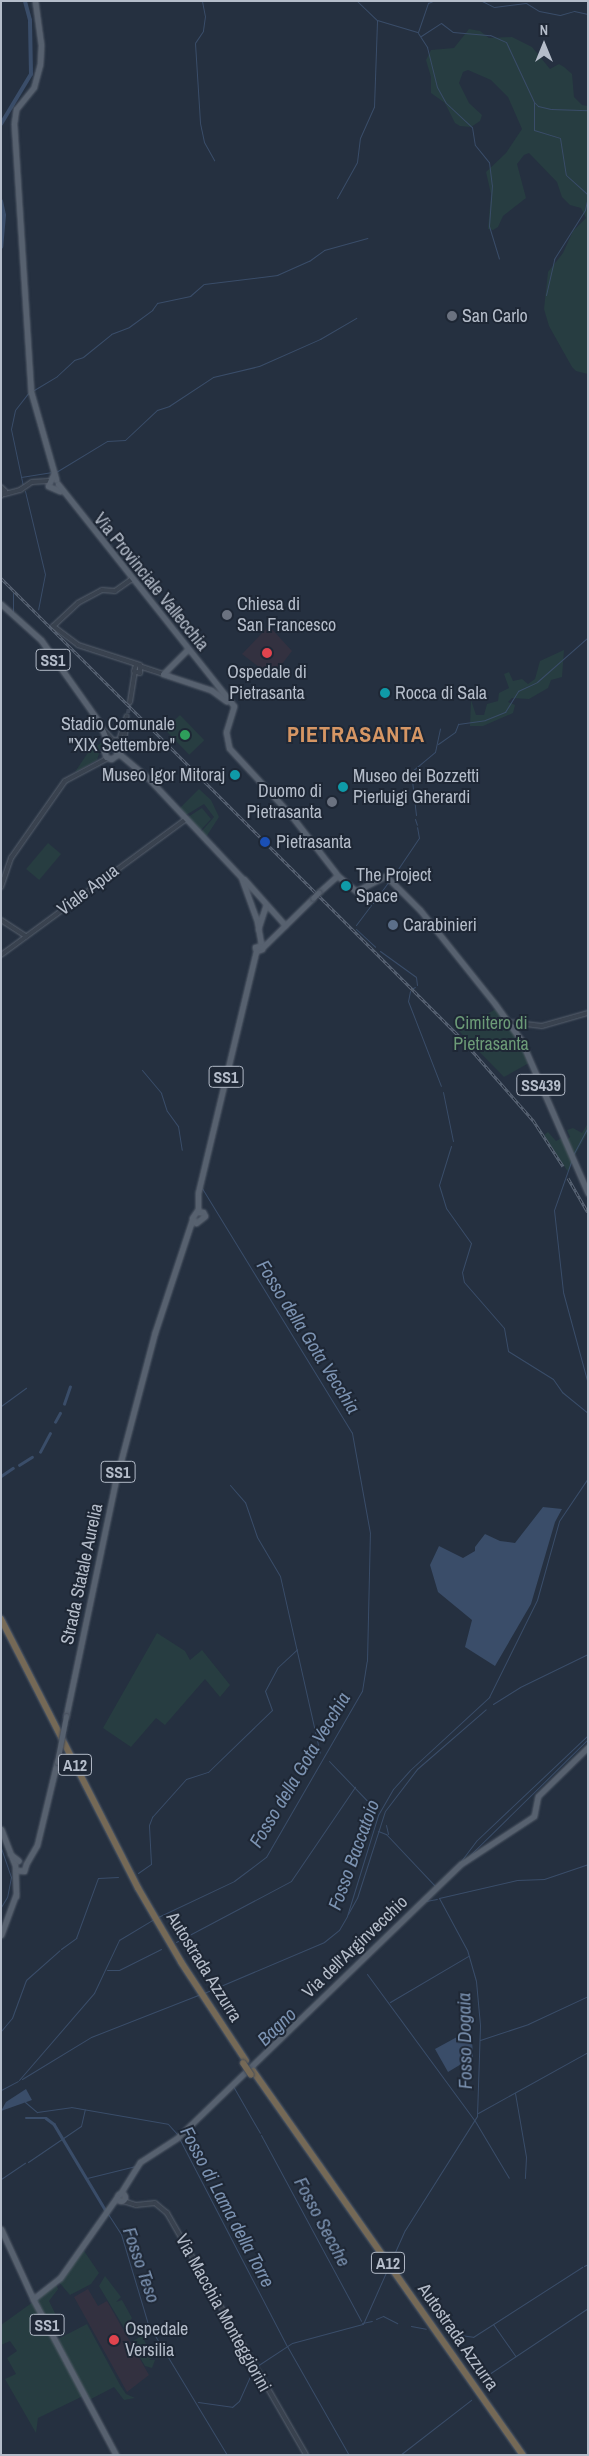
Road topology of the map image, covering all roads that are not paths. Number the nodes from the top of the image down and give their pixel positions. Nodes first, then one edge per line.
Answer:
1 (35, 1) edge
2 (51, 482) junction
3 (3, 492) edge
4 (132, 579) junction
5 (1, 604) edge
6 (188, 649) junction
7 (138, 669) junction
8 (163, 674) junction
9 (217, 686) junction
10 (211, 690) junction
11 (222, 695) junction
12 (130, 702) tunnel mouth
13 (100, 725) junction
14 (126, 726) junction
15 (124, 741) junction
16 (115, 749) junction
17 (104, 750) junction
18 (111, 758) junction
19 (98, 762) junction
20 (128, 762) junction
21 (184, 817) junction
22 (337, 875) junction
23 (242, 877) junction
24 (1, 887) edge
25 (266, 905) junction
26 (1, 920) edge
27 (285, 923) junction
28 (258, 928) junction
29 (34, 930) junction
30 (18, 932) junction
31 (26, 936) junction
32 (19, 942) junction
33 (259, 948) junction
34 (1, 955) edge
35 (588, 1013) edge
36 (509, 1022) junction
37 (199, 1190) junction
38 (588, 1193) edge
39 (197, 1212) junction
40 (204, 1212) junction
41 (194, 1221) junction
42 (1, 1619) edge
43 (1, 1628) edge
44 (588, 1746) edge
45 (1, 1829) edge
46 (20, 1866) junction
47 (149, 1911) junction
48 (1, 1935) edge
49 (121, 2197) junction
50 (1, 2229) edge
51 (34, 2299) junction
52 (115, 2455) edge
53 (306, 2455) edge
54 (522, 2455) edge

1 - 2 main road, Via Provinciale Vallecchia
2 - 3 street
2 - 4 main road, Via Provinciale Vallecchia
4 - 6 main road, Via Provinciale Vallecchia
4 - 7 street
5 - 13 main road, SS1
6 - 8 main road
6 - 9 main road, Via Provinciale Vallecchia
7 - 8 street
7 - 12 street
8 - 10 main road
9 - 10 main road
9 - 11 main road, Via Provinciale Vallecchia
10 - 11 main road
11 - 22 main road, Via Provinciale Vallecchia
13 - 14 street
13 - 16 main road
13 - 17 main road, SS1
14 - 15 street
14 - 16 street
15 - 16 street
15 - 20 street
16 - 17 main road
16 - 18 main road
16 - 20 main road
17 - 18 main road
17 - 19 street
18 - 19 street
18 - 20 main road
19 - 24 street
20 - 21 main road
21 - 23 main road
21 - 29 street, Viale Apua
22 - 27 main road, bridge
22 - 36 main road, SS439
23 - 25 main road
23 - 28 main road
25 - 27 main road
25 - 28 main road
26 - 30 street
27 - 33 main road
28 - 33 main road
29 - 30 street
29 - 31 street, Viale Apua
30 - 31 street
30 - 32 street
31 - 32 street, Viale Apua
32 - 34 street, Viale Apua
33 - 37 main road, Strada Statale Aurelia / SS1
35 - 36 street
36 - 38 main road, SS439
37 - 39 main road, Strada Statale Aurelia / SS1
37 - 40 main road, Strada Statale Aurelia / SS1
39 - 40 main road
39 - 41 main road, Strada Statale Aurelia / SS1
40 - 41 main road, Strada Statale Aurelia / SS1
41 - 46 main road, Strada Statale Aurelia / SS1, bridge
42 - 47 highway, Autostrada Azzurra / A12
43 - 47 highway, Autostrada Azzurra / A12
44 - 49 main road, Via dell'Arginvecchio
45 - 46 main road
46 - 48 main road, Strada Statale Aurelia / SS1
47 - 54 highway, Autostrada Azzurra / A12, bridge
49 - 51 main road
49 - 53 street, Via Macchia Monteggiorini
50 - 51 main road, SS1
51 - 52 main road, SS1

